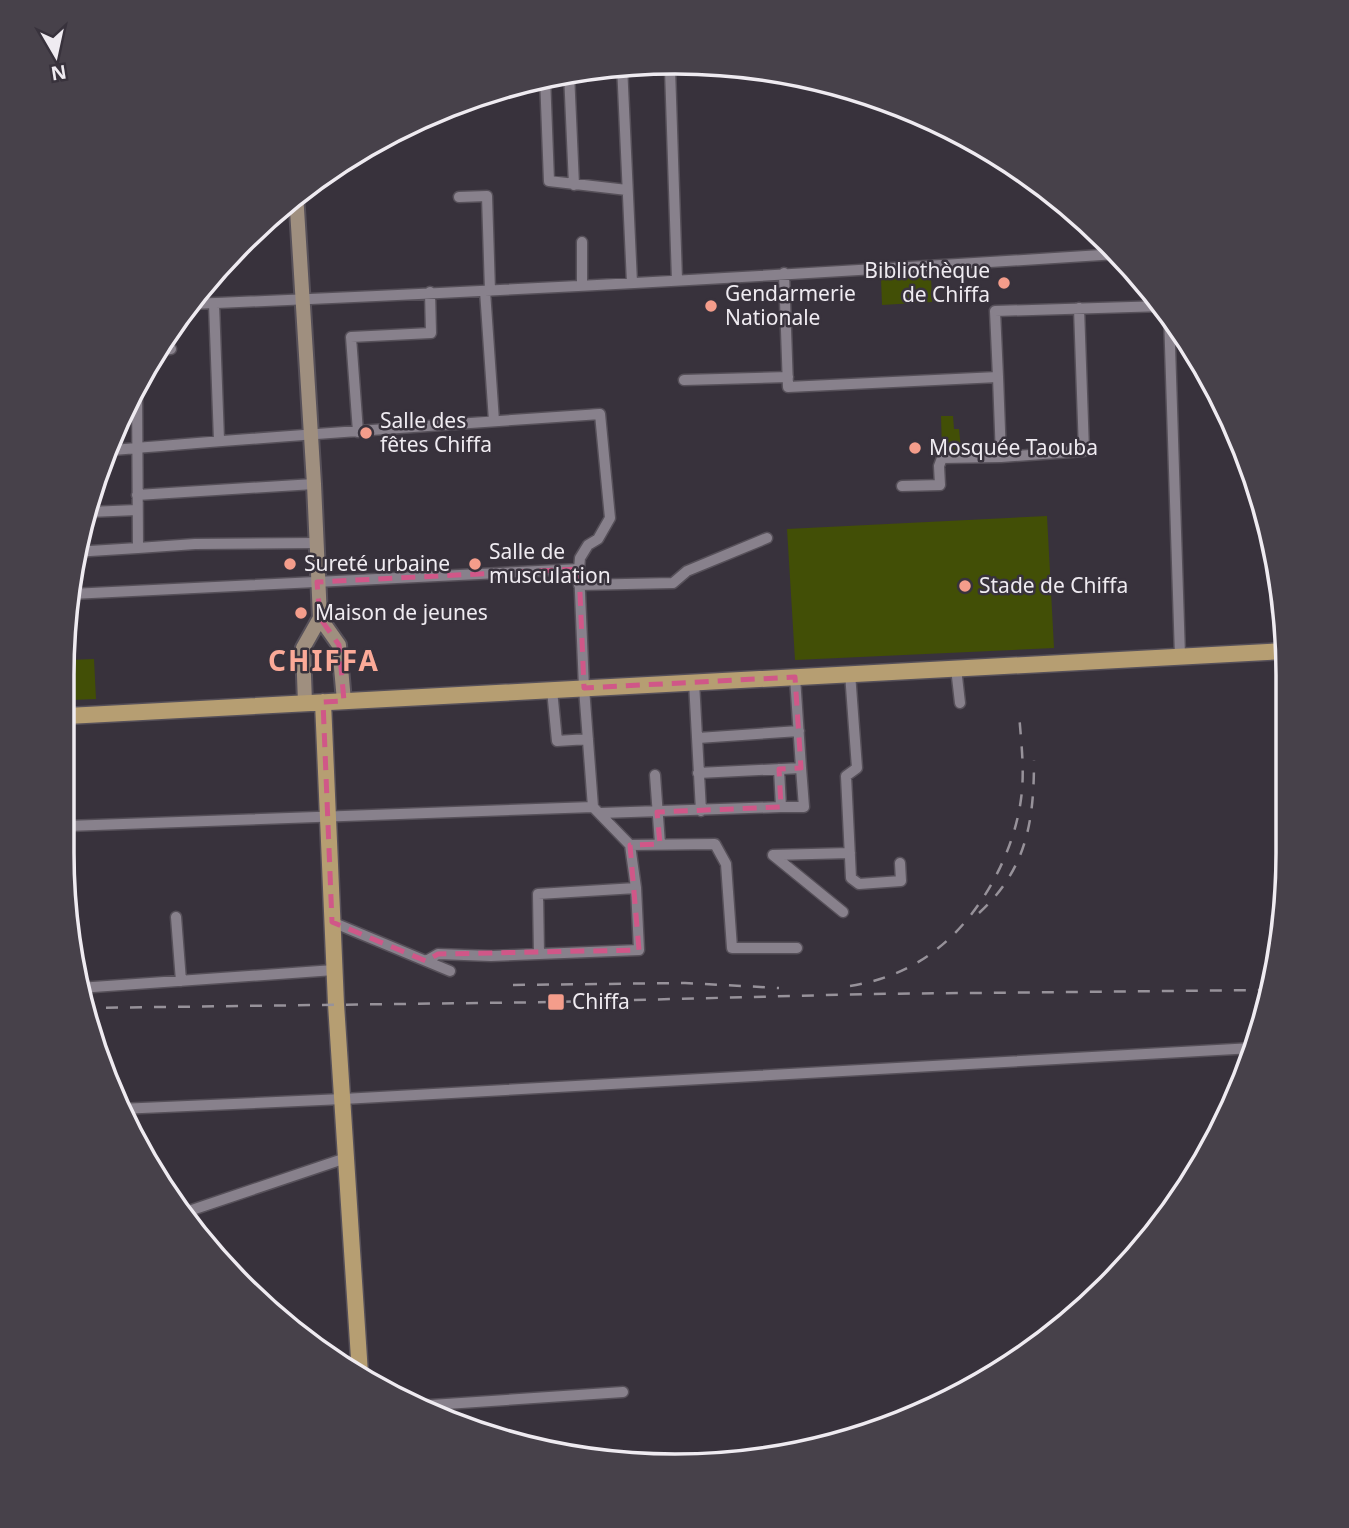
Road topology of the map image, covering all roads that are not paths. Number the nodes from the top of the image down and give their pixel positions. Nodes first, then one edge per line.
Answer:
1 (670, 74) edge
2 (623, 76) edge
3 (569, 83) edge
4 (545, 88) edge
5 (574, 185) junction
6 (628, 191) junction
7 (458, 197) dead end
8 (297, 208) edge
9 (582, 242) dead end
10 (1104, 255) edge
11 (784, 274) junction
12 (677, 280) junction
13 (632, 283) junction
14 (582, 286) junction
15 (488, 291) junction
16 (430, 292) junction
17 (304, 301) junction
18 (202, 303) edge
19 (214, 303) junction
20 (1149, 306) edge
21 (1079, 308) junction
22 (1170, 335) edge
23 (788, 377) junction
24 (998, 377) junction
25 (684, 380) dead end
26 (137, 406) edge
27 (494, 421) junction
28 (358, 432) junction
29 (310, 433) junction
30 (219, 440) junction
31 (136, 448) junction
32 (117, 450) edge
33 (1001, 457) junction
34 (314, 484) junction
35 (902, 486) dead end
36 (137, 495) junction
37 (137, 510) junction
38 (96, 512) edge
39 (767, 538) dead end
40 (316, 543) junction
41 (138, 548) junction
42 (86, 551) edge
43 (579, 569) junction
44 (317, 582) junction
45 (579, 585) junction
46 (79, 594) edge
47 (320, 618) junction
48 (1275, 652) edge
49 (1180, 656) junction
50 (956, 668) junction
51 (850, 673) junction
52 (795, 677) junction
53 (694, 682) junction
54 (584, 688) junction
55 (552, 690) junction
56 (344, 701) junction
57 (323, 702) junction
58 (304, 703) junction
59 (960, 704) dead end
60 (74, 716) edge
61 (799, 731) junction
62 (698, 738) junction
63 (588, 739) junction
64 (801, 768) junction
65 (779, 769) junction
66 (698, 773) junction
67 (655, 775) dead end
68 (781, 807) junction
69 (597, 810) junction
70 (701, 811) junction
71 (657, 812) junction
72 (329, 815) junction
73 (74, 829) edge
74 (660, 844) junction
75 (630, 845) junction
76 (850, 853) junction
77 (900, 863) dead end
78 (636, 888) junction
79 (843, 912) dead end
80 (176, 917) dead end
81 (332, 922) junction
82 (797, 948) dead end
83 (539, 954) junction
84 (426, 961) junction
85 (334, 970) junction
86 (450, 971) dead end
87 (181, 981) junction
88 (89, 987) edge
89 (1243, 1049) edge
90 (343, 1099) junction
91 (130, 1108) edge
92 (346, 1158) junction
93 (192, 1210) edge
94 (359, 1365) edge
95 (623, 1392) dead end
96 (435, 1405) edge

1 - 12 street
2 - 6 street
3 - 5 street
4 - 5 street
5 - 6 street
6 - 13 street
7 - 15 street
8 - 17 main road
9 - 14 street
10 - 11 street
11 - 12 street
11 - 23 street
12 - 13 street
13 - 14 street
14 - 15 street
15 - 16 street
15 - 27 street
16 - 17 street
16 - 28 street
17 - 19 street
17 - 29 main road
18 - 19 street
19 - 30 street
20 - 21 street
21 - 24 street
21 - 33 street
22 - 49 street
23 - 24 street
23 - 25 street
24 - 33 street
26 - 31 street
27 - 28 street
27 - 43 street
28 - 29 street
29 - 30 street
29 - 34 main road
30 - 31 street
31 - 32 street
31 - 36 street
33 - 35 street
34 - 36 street
34 - 40 main road
36 - 37 street
37 - 38 street
37 - 41 street
39 - 45 street
40 - 41 street
40 - 44 main road
41 - 42 street
43 - 44 street
43 - 45 street
44 - 46 street
44 - 47 main road
45 - 54 street
47 - 56 main road
47 - 58 main road
48 - 49 main road
49 - 50 main road
50 - 51 main road
50 - 59 street
51 - 52 main road
51 - 76 street
52 - 53 main road
52 - 61 street
53 - 54 main road
53 - 62 street
54 - 55 main road
54 - 63 street
55 - 56 main road
55 - 63 street
56 - 57 main road
57 - 58 main road
57 - 72 main road
58 - 60 main road
61 - 62 street
61 - 64 street
62 - 66 street
63 - 69 street
64 - 65 street
64 - 68 street
65 - 66 street
65 - 68 street
66 - 70 street
67 - 71 street
68 - 70 street
69 - 71 street
69 - 72 street
69 - 75 street
70 - 71 street
71 - 74 street
72 - 73 street
72 - 81 main road
74 - 75 street
74 - 82 street
75 - 78 street
76 - 77 street
76 - 79 street
78 - 83 street
78 - 83 street
80 - 87 street
81 - 84 street
81 - 85 main road
83 - 84 street
84 - 86 street
85 - 87 street
85 - 90 main road
87 - 88 street
89 - 90 street
90 - 91 street
90 - 92 main road
92 - 93 street
92 - 94 main road
95 - 96 street

